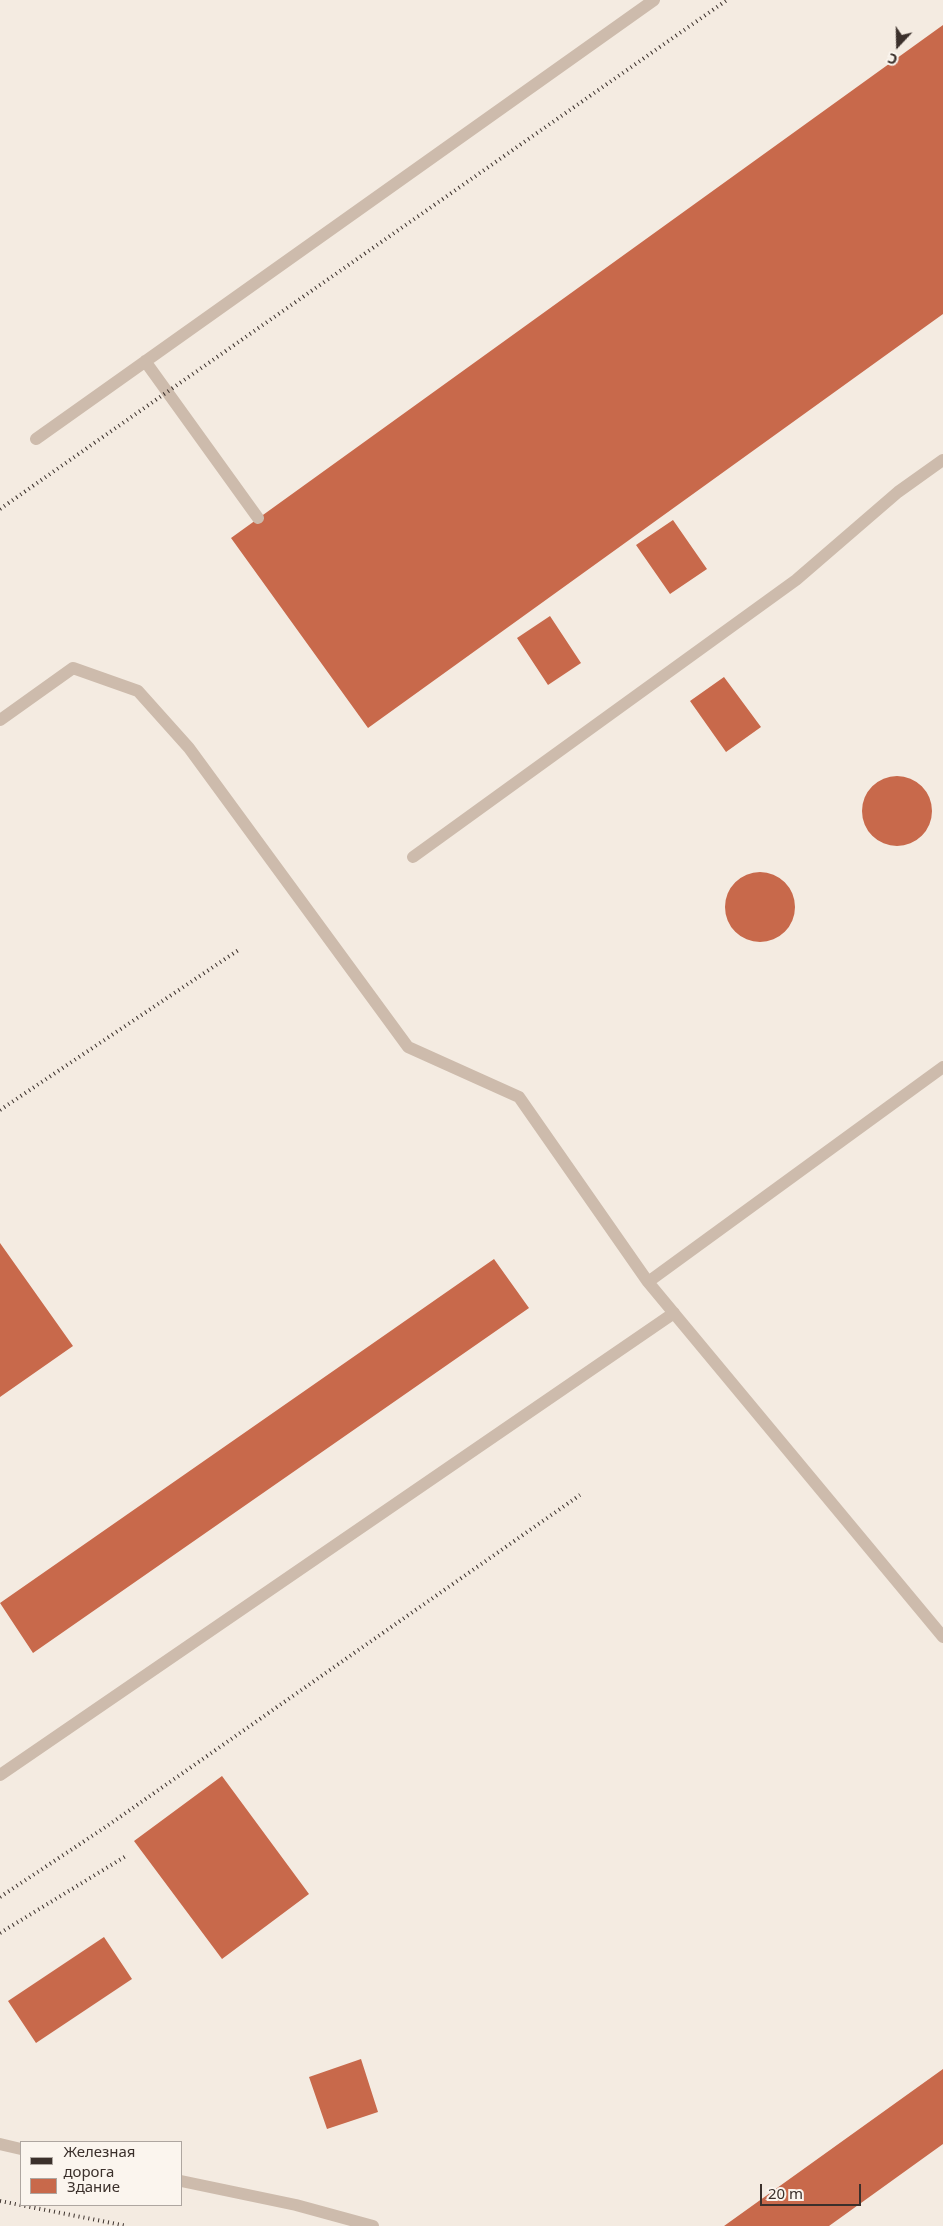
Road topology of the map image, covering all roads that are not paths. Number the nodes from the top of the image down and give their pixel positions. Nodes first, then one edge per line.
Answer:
1 (654, 0) edge
2 (145, 361) junction
3 (36, 439) dead end
4 (943, 460) edge
5 (258, 518) dead end
6 (0, 720) edge
7 (413, 857) dead end
8 (943, 1067) edge
9 (648, 1282) junction
10 (674, 1313) junction
11 (943, 1637) edge
12 (0, 1775) edge
13 (0, 2144) edge
14 (20, 2149) edge
15 (182, 2182) edge
16 (373, 2226) edge

1 - 2 lane
2 - 3 lane
2 - 5 lane
4 - 7 lane
6 - 9 lane
8 - 9 lane
9 - 10 lane
10 - 11 lane
10 - 12 lane
13 - 14 lane
15 - 16 lane

